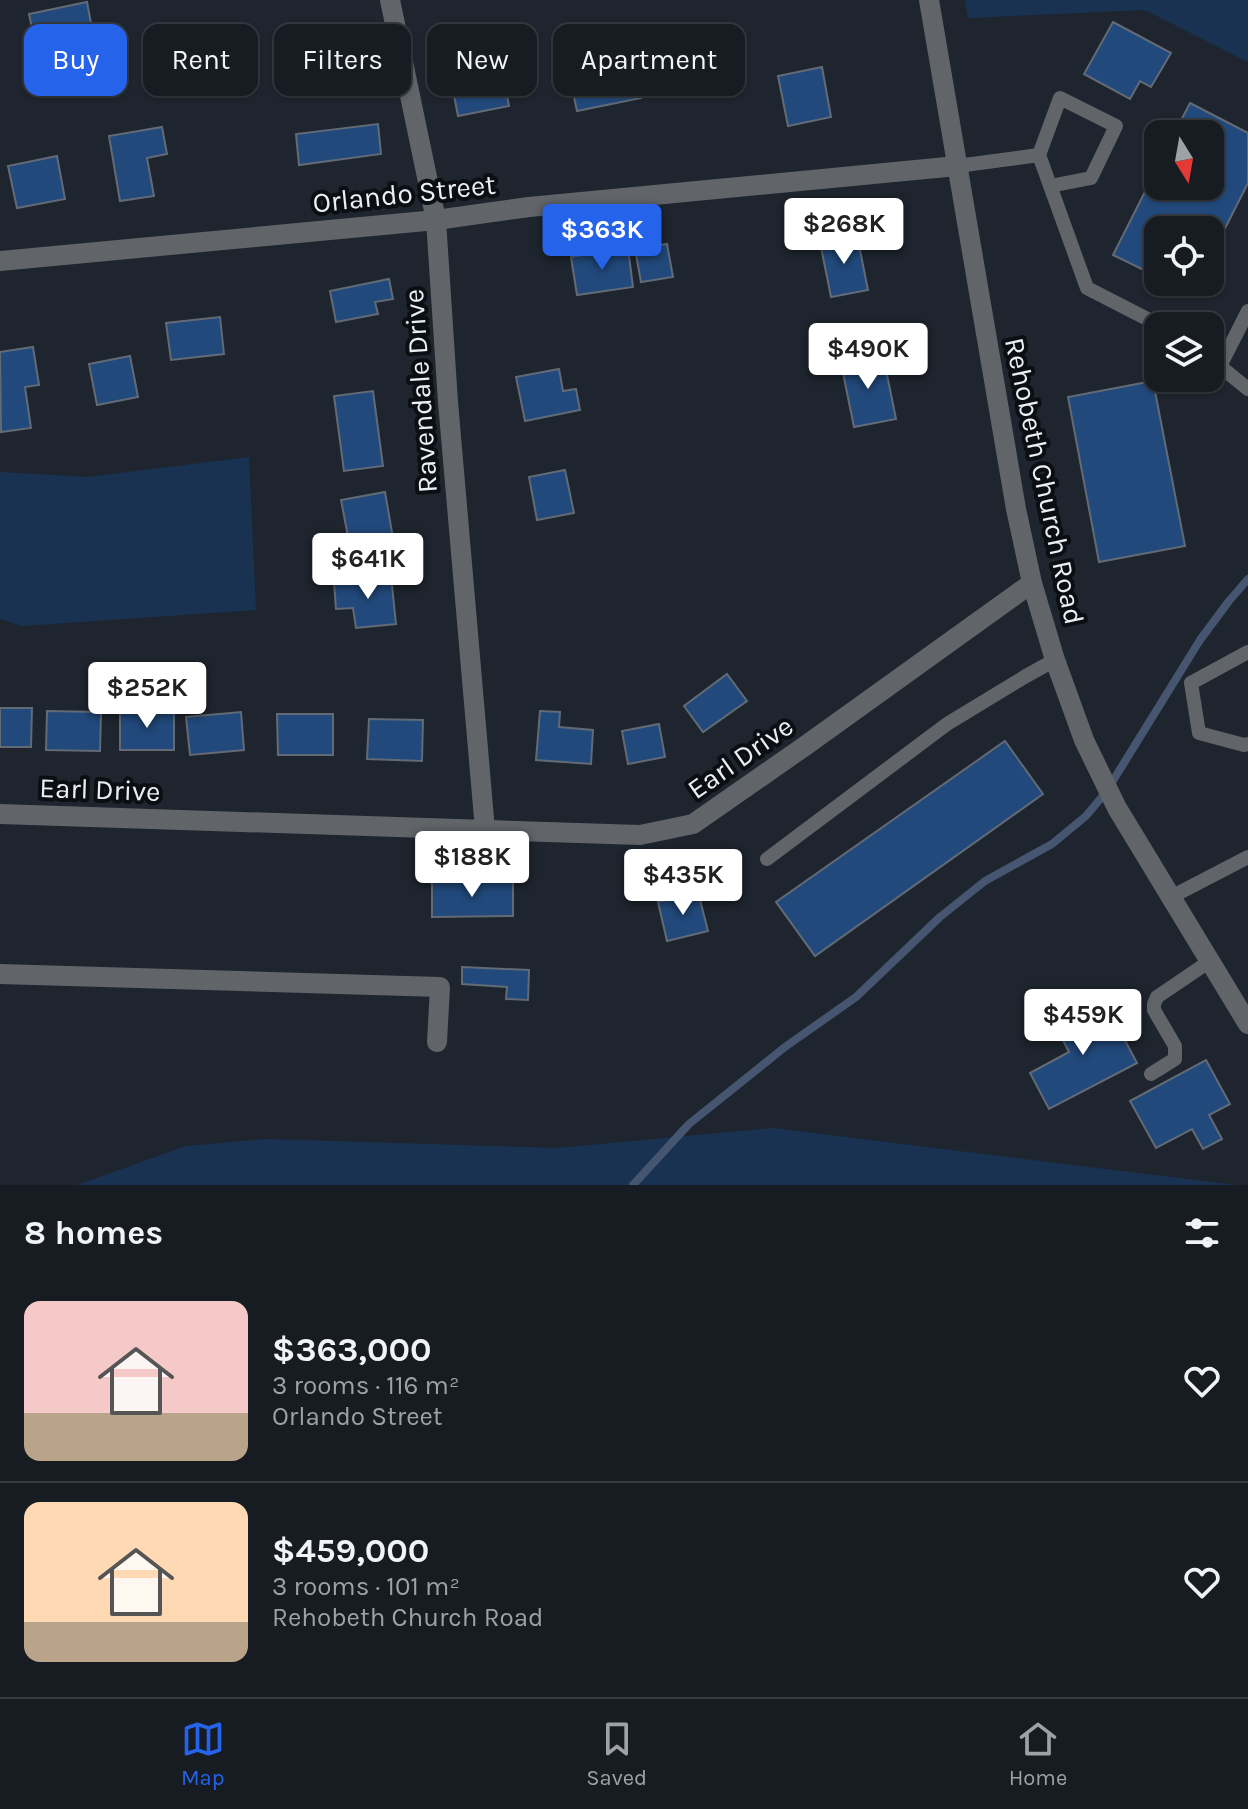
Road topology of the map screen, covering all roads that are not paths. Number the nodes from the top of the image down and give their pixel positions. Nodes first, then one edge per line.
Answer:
1 (390, 0) edge
2 (929, 0) edge
3 (1039, 155) junction
4 (957, 166) junction
5 (1050, 186) junction
6 (436, 220) junction
7 (0, 261) edge
8 (1248, 311) edge
9 (1144, 317) edge
10 (1224, 348) edge
11 (1224, 369) edge
12 (1248, 389) edge
13 (1032, 583) junction
14 (1248, 652) edge
15 (1055, 660) junction
16 (1248, 744) edge
17 (0, 814) edge
18 (485, 830) junction
19 (1248, 857) edge
20 (767, 859) dead end
21 (1171, 897) junction
22 (1210, 961) junction
23 (0, 974) edge
24 (1248, 1024) edge
25 (437, 1042) dead end
26 (1151, 1074) dead end

1 - 6 street, Ravendale Drive
2 - 4 street, Rehobeth Church Road
3 - 4 lane
3 - 5 lane
3 - 5 lane
4 - 6 street, Orlando Street
4 - 13 street, Rehobeth Church Road
5 - 9 lane
6 - 7 street, Orlando Street
6 - 18 street, Ravendale Drive
8 - 10 lane
11 - 12 lane
13 - 15 street, Rehobeth Church Road
13 - 18 street, Earl Drive
14 - 16 lane
15 - 20 lane
15 - 21 street, Rehobeth Church Road
17 - 18 street, Earl Drive
19 - 21 lane
21 - 22 street, Rehobeth Church Road
22 - 24 street, Rehobeth Church Road
22 - 26 lane
23 - 25 street

